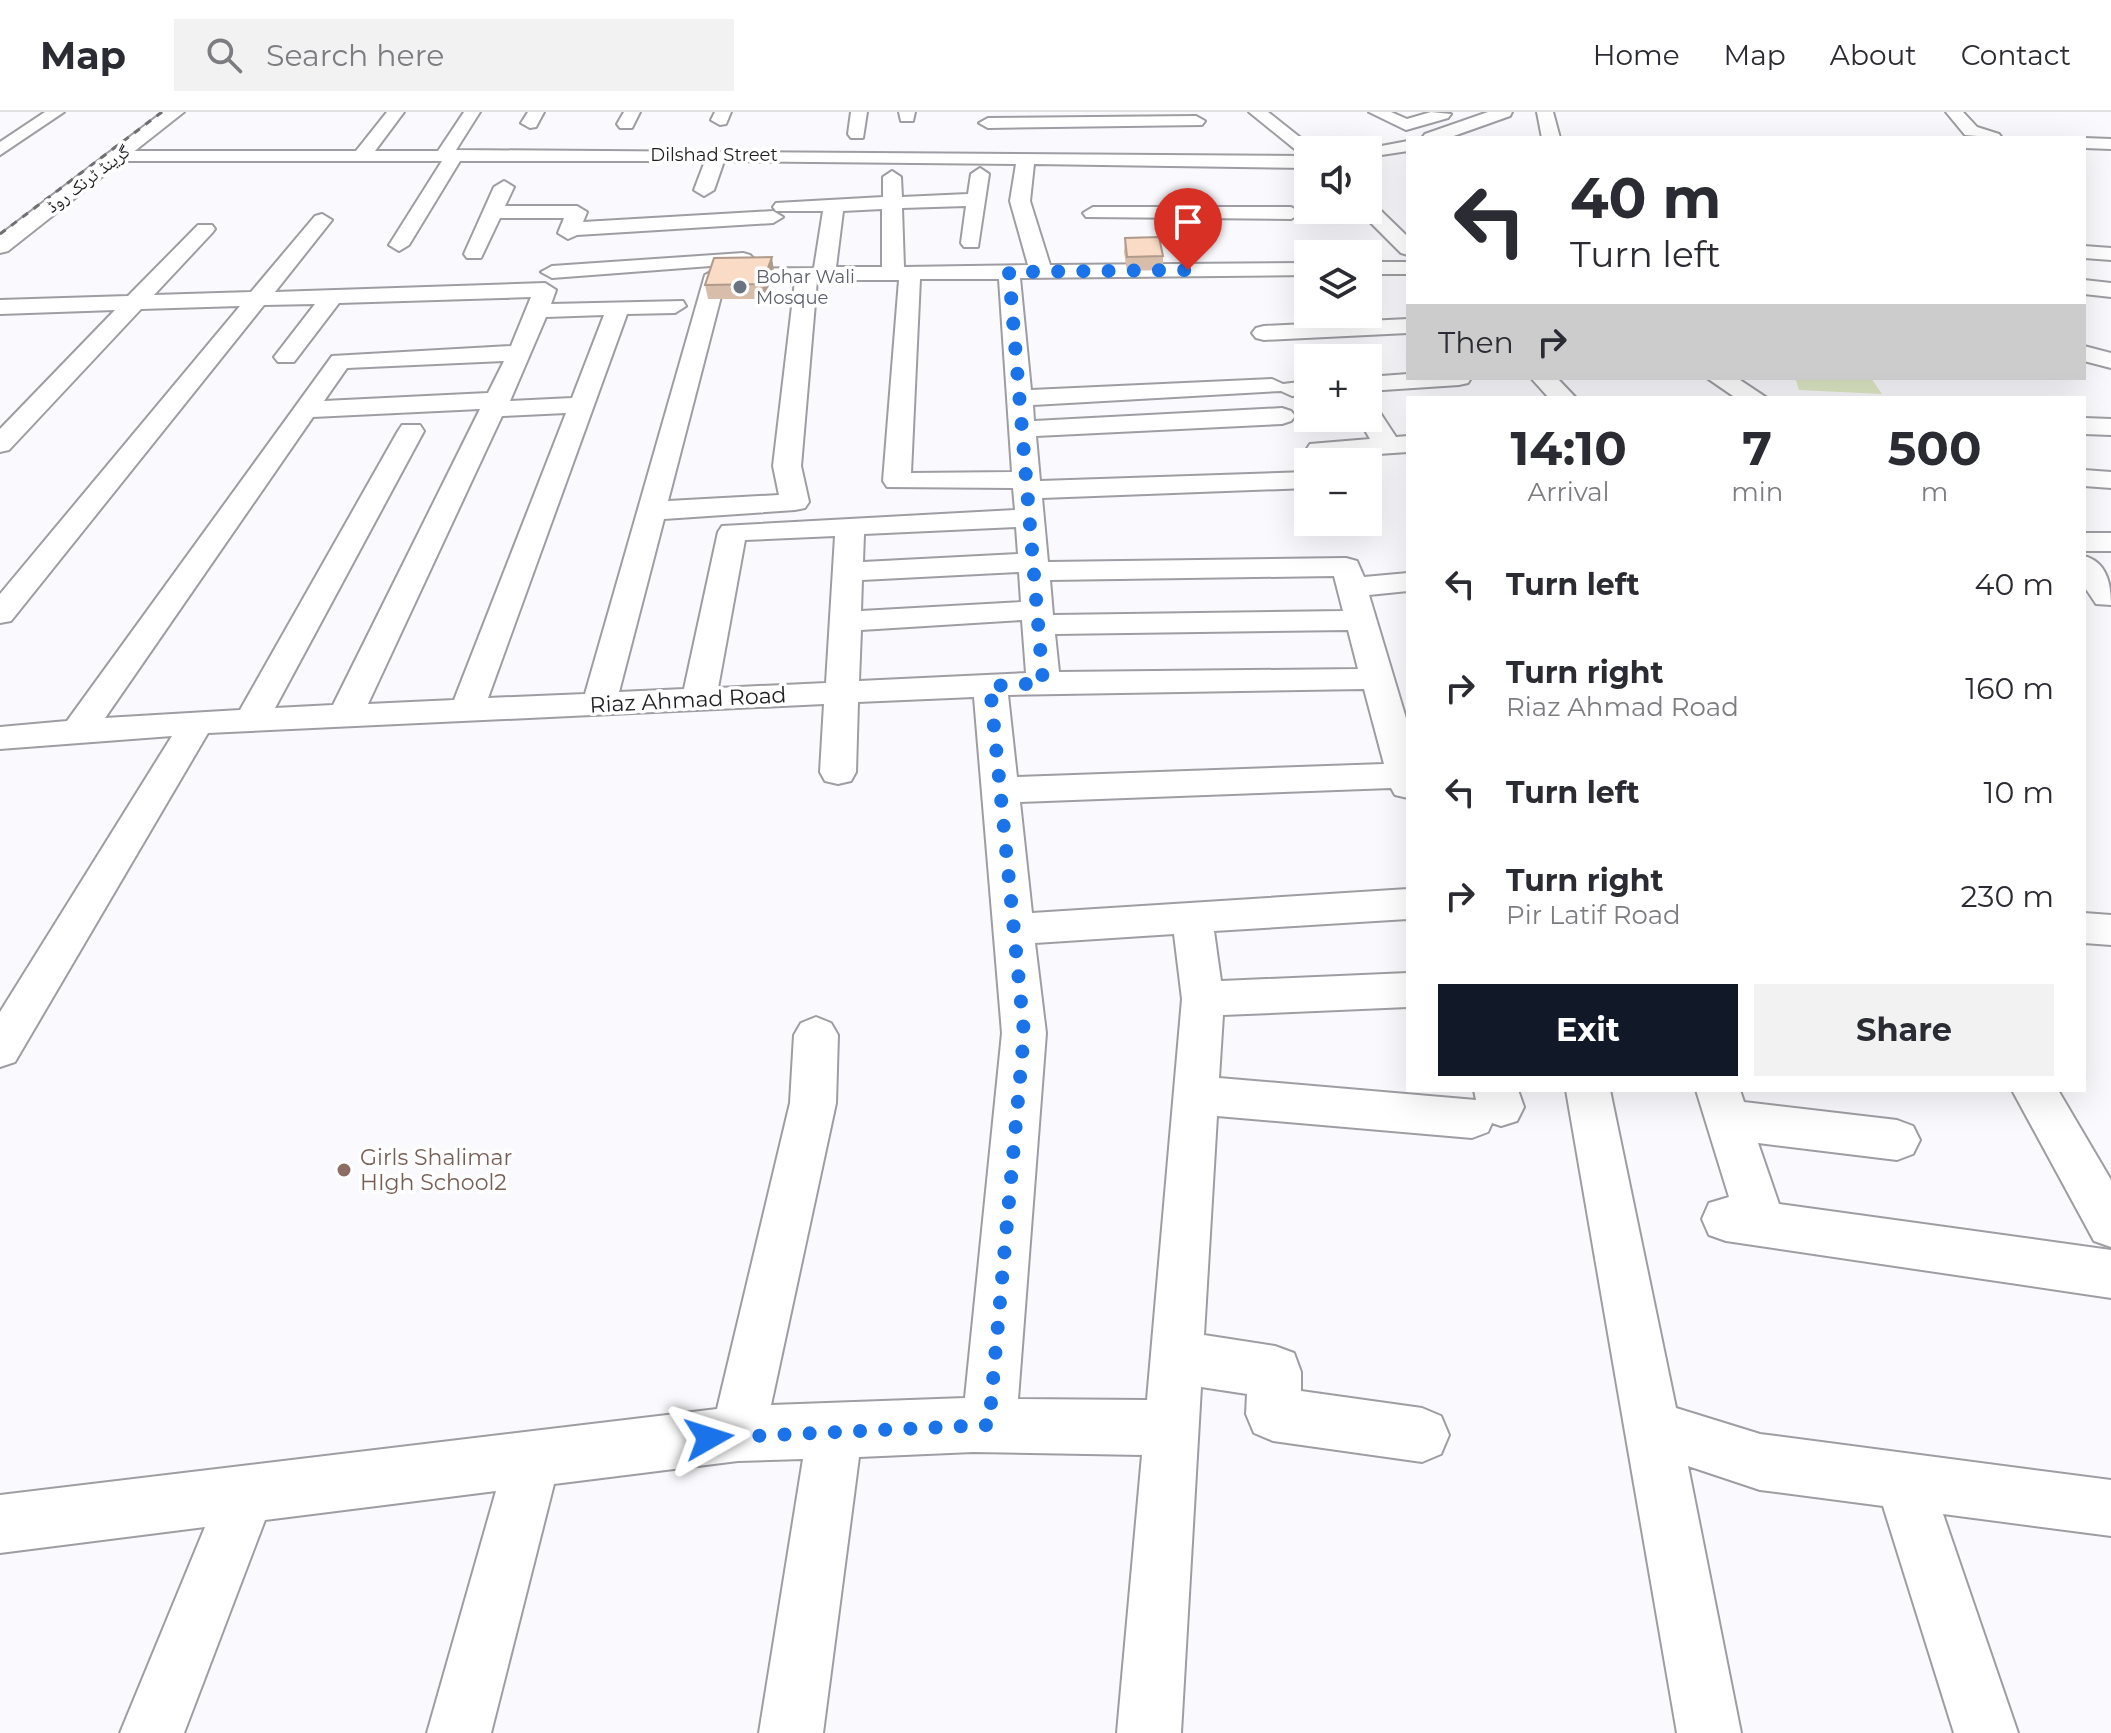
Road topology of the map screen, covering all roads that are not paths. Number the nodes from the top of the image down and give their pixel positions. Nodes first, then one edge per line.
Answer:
1 (56, 112) edge
2 (175, 112) edge
3 (396, 112) edge
4 (472, 112) edge
5 (859, 112) edge
6 (1257, 112) edge
7 (1377, 112) edge
8 (1504, 112) edge
9 (1545, 112) edge
10 (1954, 112) edge
11 (1442, 114) dead end
12 (1194, 116) edge
13 (988, 123) dead end
14 (857, 134) dead end
15 (1437, 136) edge
16 (1551, 136) edge
17 (1987, 136) edge
18 (1294, 140) edge
19 (2086, 143) edge
20 (2111, 144) edge
21 (1406, 146) edge
22 (0, 150) edge
23 (1382, 150) edge
24 (363, 154) junction
25 (450, 155) junction
26 (519, 155) junction
27 (574, 155) junction
28 (717, 155) junction
29 (119, 156) junction
30 (794, 156) junction
31 (892, 157) junction
32 (983, 158) junction
33 (1026, 159) junction
34 (1211, 161) junction
35 (1294, 162) edge
36 (1382, 162) edge
37 (1406, 162) edge
38 (704, 190) dead end
39 (1276, 192) dead end
40 (892, 196) junction
41 (974, 200) junction
42 (934, 201) junction
43 (834, 205) junction
44 (493, 212) junction
45 (528, 212) junction
46 (778, 212) junction
47 (1291, 213) junction
48 (322, 220) dead end
49 (1382, 223) edge
50 (205, 229) dead end
51 (570, 229) junction
52 (892, 229) junction
53 (1305, 234) dead end
54 (971, 243) dead end
55 (766, 244) dead end
56 (399, 245) dead end
57 (0, 246) edge
58 (1406, 247) edge
59 (2086, 252) edge
60 (474, 254) dead end
61 (2111, 254) edge
62 (1294, 267) edge
63 (1382, 268) edge
64 (1406, 268) edge
65 (902, 272) junction
66 (1009, 272) junction
67 (1041, 272) junction
68 (815, 273) junction
69 (759, 274) junction
70 (2086, 287) edge
71 (2111, 290) edge
72 (544, 291) junction
73 (430, 294) junction
74 (332, 297) junction
75 (256, 300) junction
76 (2086, 302) edge
77 (133, 304) junction
78 (2111, 304) edge
79 (675, 306) dead end
80 (0, 307) edge
81 (618, 308) junction
82 (1406, 326) edge
83 (1264, 333) dead end
84 (520, 353) junction
85 (2086, 354) edge
86 (286, 357) dead end
87 (394, 358) junction
88 (2111, 361) edge
89 (1047, 370) dead end
90 (1429, 380) edge
91 (1545, 380) edge
92 (1722, 380) edge
93 (1382, 383) edge
94 (1018, 385) junction
95 (1291, 388) edge
96 (1561, 396) edge
97 (1750, 396) edge
98 (495, 404) junction
99 (582, 405) junction
100 (305, 410) junction
101 (1282, 416) dead end
102 (2086, 426) edge
103 (2111, 427) edge
104 (1382, 428) edge
105 (1022, 429) junction
106 (411, 431) dead end
107 (0, 444) edge
108 (1401, 449) edge
109 (2086, 478) edge
110 (2111, 480) edge
111 (1294, 481) edge
112 (1028, 499) junction
113 (1277, 508) dead end
114 (652, 511) junction
115 (850, 526) junction
116 (2086, 542) edge
117 (2111, 542) edge
118 (1033, 566) junction
119 (2086, 569) edge
120 (847, 572) junction
121 (1406, 582) edge
122 (1352, 587) junction
123 (2101, 597) edge
124 (0, 614) edge
125 (1038, 617) junction
126 (1360, 620) junction
127 (844, 622) junction
128 (1377, 679) junction
129 (1043, 683) junction
130 (990, 686) junction
131 (840, 693) junction
132 (699, 700) junction
133 (599, 704) junction
134 (467, 710) junction
135 (345, 716) junction
136 (251, 721) junction
137 (197, 723) junction
138 (77, 733) junction
139 (0, 738) edge
140 (838, 772) dead end
141 (1406, 781) edge
142 (1002, 790) junction
143 (1406, 904) edge
144 (1192, 918) junction
145 (2086, 928) edge
146 (1014, 929) junction
147 (2111, 930) edge
148 (1406, 990) edge
149 (1203, 999) junction
150 (816, 1035) dead end
151 (0, 1049) edge
152 (1588, 1092) edge
153 (2035, 1092) edge
154 (1196, 1095) junction
155 (1490, 1105) edge
156 (1723, 1105) edge
157 (1897, 1140) dead end
158 (2111, 1225) edge
159 (2111, 1274) edge
160 (1175, 1357) junction
161 (989, 1425) junction
162 (1170, 1428) junction
163 (1653, 1428) junction
164 (835, 1431) junction
165 (738, 1434) junction
166 (1422, 1435) dead end
167 (532, 1460) junction
168 (1903, 1480) junction
169 (247, 1494) junction
170 (2111, 1508) edge
171 (0, 1524) edge
172 (152, 1733) edge
173 (459, 1733) edge
174 (791, 1733) edge
175 (1149, 1733) edge
176 (1709, 1733) edge
177 (1986, 1733) edge

1 - 22 street
2 - 29 main road, گرینڈ ٹرنک روڈ
3 - 24 street
4 - 25 street
5 - 14 street
6 - 18 street
7 - 11 street
8 - 15 street
9 - 16 street
10 - 17 street
12 - 13 street
12 - 34 street
19 - 20 street
21 - 23 street
24 - 25 street, Dilshad Street
24 - 29 street, Dilshad Street
25 - 26 street, Dilshad Street
25 - 56 street
26 - 27 street, Dilshad Street
26 - 44 street
27 - 28 street, Dilshad Street
27 - 45 street
28 - 30 street, Dilshad Street
28 - 38 street
29 - 57 main road, گرینڈ ٹرنک روڈ
30 - 31 street, Dilshad Street
30 - 46 street
31 - 32 street, Dilshad Street
31 - 40 street
32 - 33 street, Dilshad Street
32 - 41 street
33 - 34 street, Dilshad Street
33 - 67 street
34 - 35 street, Dilshad Street
34 - 47 street
36 - 37 street
39 - 47 street
40 - 42 street
40 - 43 street
40 - 52 street
41 - 42 street
41 - 54 street
42 - 52 street
43 - 46 street
43 - 68 street
44 - 45 street
44 - 60 street
45 - 51 street
46 - 51 street
46 - 55 street
47 - 53 street
48 - 75 street
49 - 58 street
50 - 77 street
51 - 72 street
52 - 65 street
59 - 61 street
62 - 67 street
63 - 64 street
65 - 66 street
65 - 68 street
65 - 112 street
66 - 67 street
66 - 94 street
68 - 69 street
68 - 114 street
69 - 72 street
69 - 114 street
70 - 71 street
72 - 73 street
72 - 81 street
72 - 84 street
73 - 74 street
73 - 87 street
74 - 75 street
74 - 86 street
75 - 77 street
75 - 124 street
76 - 78 street
77 - 80 street
77 - 107 street
79 - 81 street
81 - 99 street
82 - 83 street
84 - 87 street
84 - 98 street
85 - 88 street
87 - 100 street
89 - 94 street
90 - 93 street
91 - 96 street
92 - 97 street
94 - 95 street
94 - 105 street
98 - 99 street
98 - 100 street
98 - 135 street
99 - 134 street
100 - 138 street
101 - 105 street
102 - 103 street
104 - 108 street
105 - 112 street
106 - 136 street
109 - 110 street
111 - 112 street
112 - 113 street
112 - 115 street
112 - 118 street
114 - 133 street
115 - 120 street
115 - 132 street
116 - 117 street
118 - 120 street
118 - 122 street
118 - 125 street
119 - 123 street
120 - 127 street
121 - 122 street
122 - 126 street
125 - 126 street
125 - 127 street
125 - 129 street
126 - 128 street
127 - 131 street
128 - 129 street, Riaz Ahmad Road
128 - 141 street
129 - 130 street, Riaz Ahmad Road
130 - 131 street, Riaz Ahmad Road
130 - 142 street
131 - 132 street, Riaz Ahmad Road
131 - 140 street
132 - 133 street, Riaz Ahmad Road
133 - 134 street, Riaz Ahmad Road
134 - 135 street, Riaz Ahmad Road
135 - 136 street, Riaz Ahmad Road
136 - 137 street, Riaz Ahmad Road
137 - 138 street, Riaz Ahmad Road
137 - 151 street
138 - 139 street, Riaz Ahmad Road
141 - 142 street
142 - 146 street
143 - 144 street
144 - 146 street
144 - 149 street
145 - 147 street
146 - 161 street
148 - 149 street
149 - 154 street
150 - 165 street
152 - 163 street
153 - 158 street
154 - 155 street
154 - 160 street
156 - 157 street
156 - 159 street
160 - 162 street
160 - 166 street
161 - 162 street
161 - 164 street
162 - 175 street
163 - 168 street
163 - 176 street
164 - 165 street
164 - 174 street
165 - 167 street
167 - 169 street
167 - 173 street
168 - 170 street
168 - 177 street
169 - 171 street
169 - 172 street

